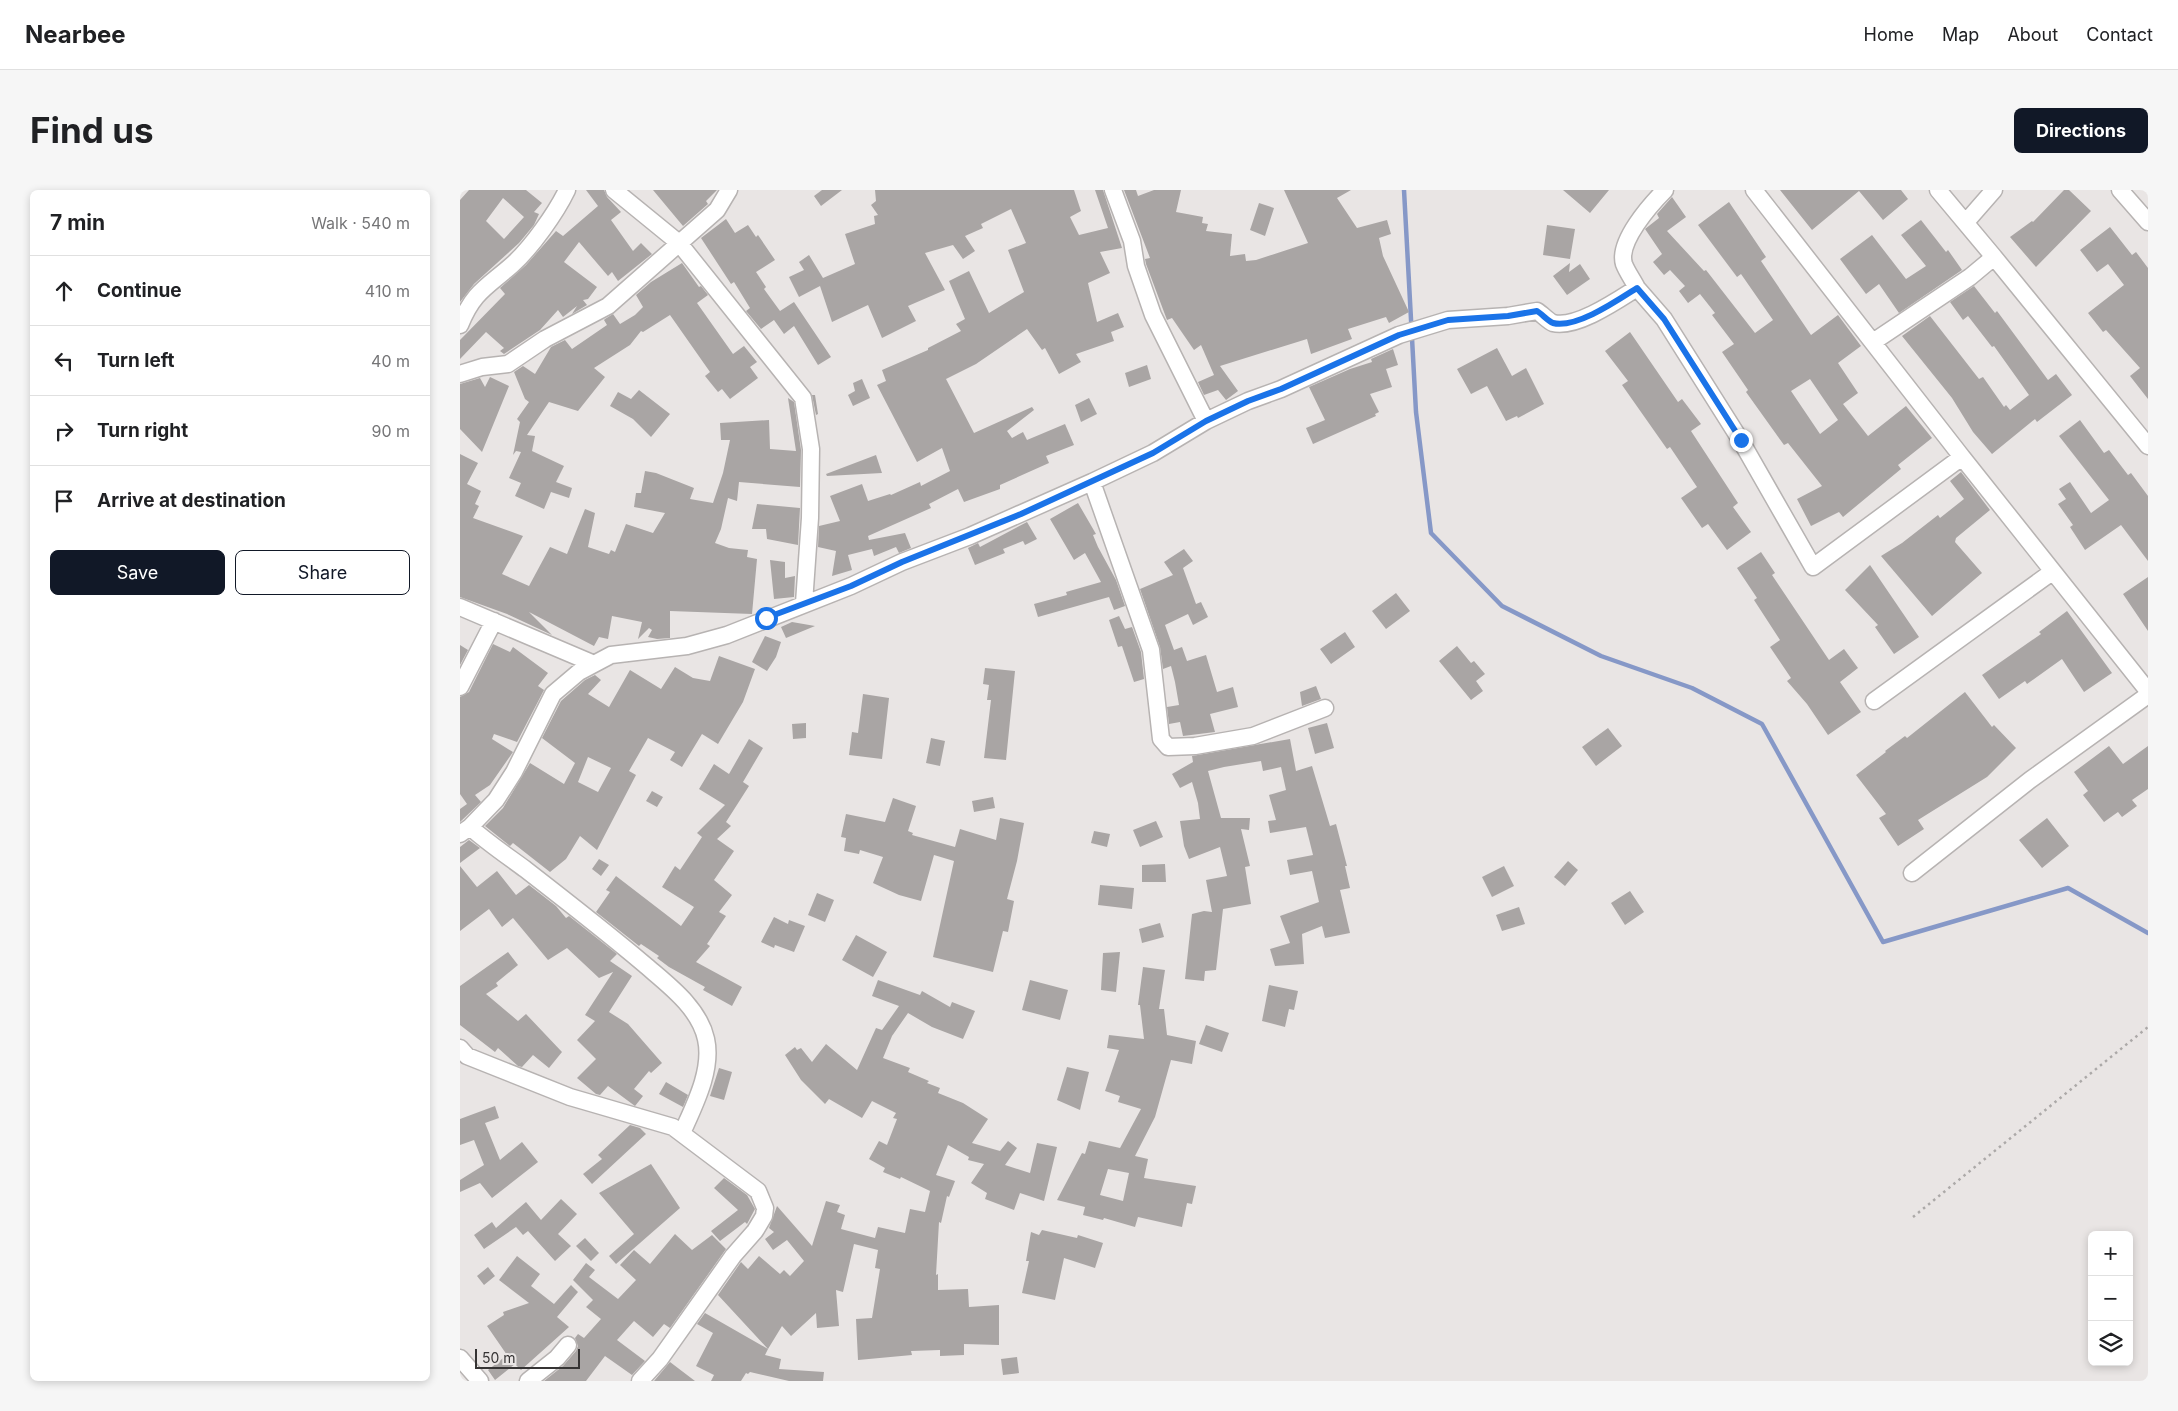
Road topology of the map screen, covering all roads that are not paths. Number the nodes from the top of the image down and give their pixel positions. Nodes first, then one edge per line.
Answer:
1 (567, 190) edge
2 (614, 190) edge
3 (729, 190) edge
4 (1112, 190) edge
5 (1665, 190) edge
6 (1754, 190) edge
7 (1938, 190) edge
8 (1994, 190) edge
9 (2123, 190) edge
10 (1966, 222) junction
11 (2148, 222) edge
12 (678, 243) junction
13 (1994, 257) junction
14 (1637, 288) junction
15 (460, 325) edge
16 (1873, 342) junction
17 (460, 374) edge
18 (1206, 421) junction
19 (2148, 446) edge
20 (1962, 457) junction
21 (1092, 482) junction
22 (2052, 572) junction
23 (804, 603) junction
24 (460, 606) edge
25 (494, 621) junction
26 (592, 663) junction
27 (460, 688) edge
28 (2148, 691) edge
29 (2148, 695) edge
30 (1874, 701) dead end
31 (1325, 708) dead end
32 (465, 831) edge
33 (1912, 873) dead end
34 (462, 1054) edge
35 (682, 1134) junction
36 (568, 1345) dead end
37 (460, 1358) edge
38 (480, 1381) edge
39 (528, 1381) edge
40 (640, 1381) edge

1 - 15 street
2 - 12 street
3 - 12 street
4 - 18 street
5 - 14 street
6 - 16 street
7 - 10 street
8 - 10 street
9 - 11 street
10 - 13 street
12 - 17 street
12 - 23 street
13 - 16 street
13 - 19 street
14 - 18 street
14 - 20 street
16 - 20 street
18 - 21 street
20 - 22 street
21 - 23 street
21 - 31 street
22 - 28 street
22 - 30 street
23 - 26 street
24 - 25 street
25 - 26 street
25 - 27 street
26 - 32 street
29 - 33 street
32 - 35 street
34 - 35 street
35 - 40 street
36 - 39 street
37 - 38 street

